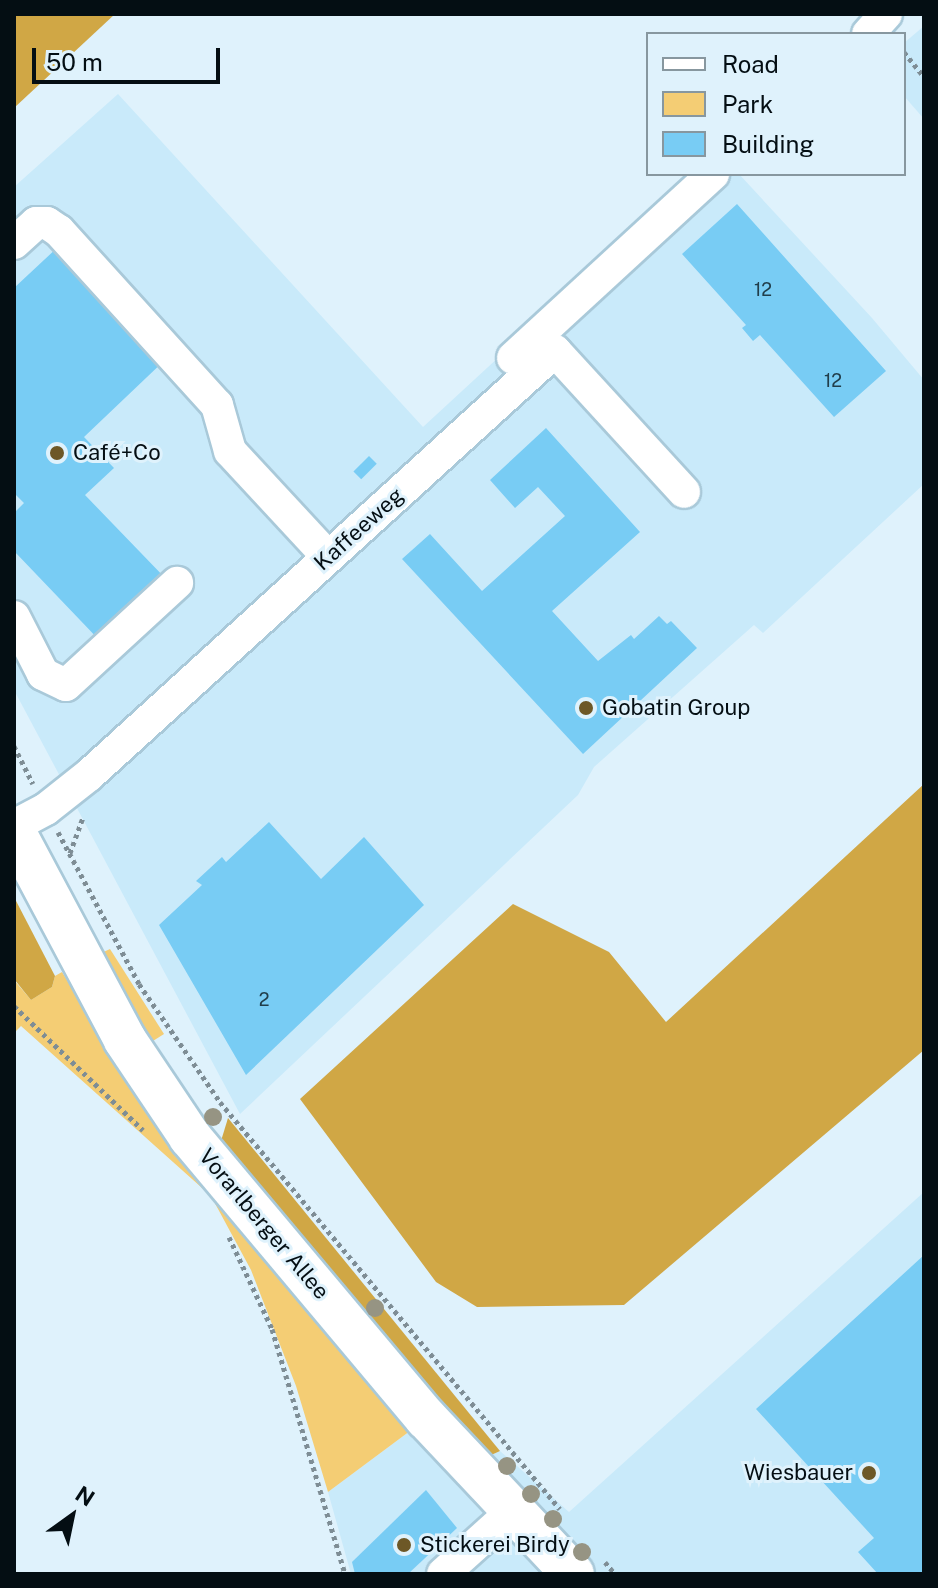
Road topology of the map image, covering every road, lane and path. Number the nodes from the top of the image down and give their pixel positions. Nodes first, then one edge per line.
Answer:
1 (886, 14) edge
2 (870, 32) edge
3 (906, 54) edge
4 (924, 77) edge
5 (711, 176) edge
6 (14, 243) edge
7 (547, 342) junction
8 (513, 358) dead end
9 (684, 492) dead end
10 (328, 557) junction
11 (177, 583) dead end
12 (14, 617) edge
13 (14, 746) edge
14 (25, 822) edge
15 (14, 1006) edge
16 (153, 1140) dead end
17 (225, 1230) dead end
18 (513, 1511) junction
19 (566, 1515) dead end
20 (588, 1567) edge
21 (345, 1574) edge
22 (443, 1574) edge
23 (615, 1574) edge

1 - 2 street
3 - 4 path
5 - 7 street
6 - 10 street
7 - 8 street
7 - 9 street
7 - 10 street, Kaffeeweg
10 - 14 street, Kaffeeweg
11 - 12 street
13 - 14 path
14 - 18 main road, Vorarlberger Allee
14 - 19 path
15 - 16 path
17 - 21 path
18 - 20 main road, Vorarlberger Allee
18 - 22 street
20 - 23 path

